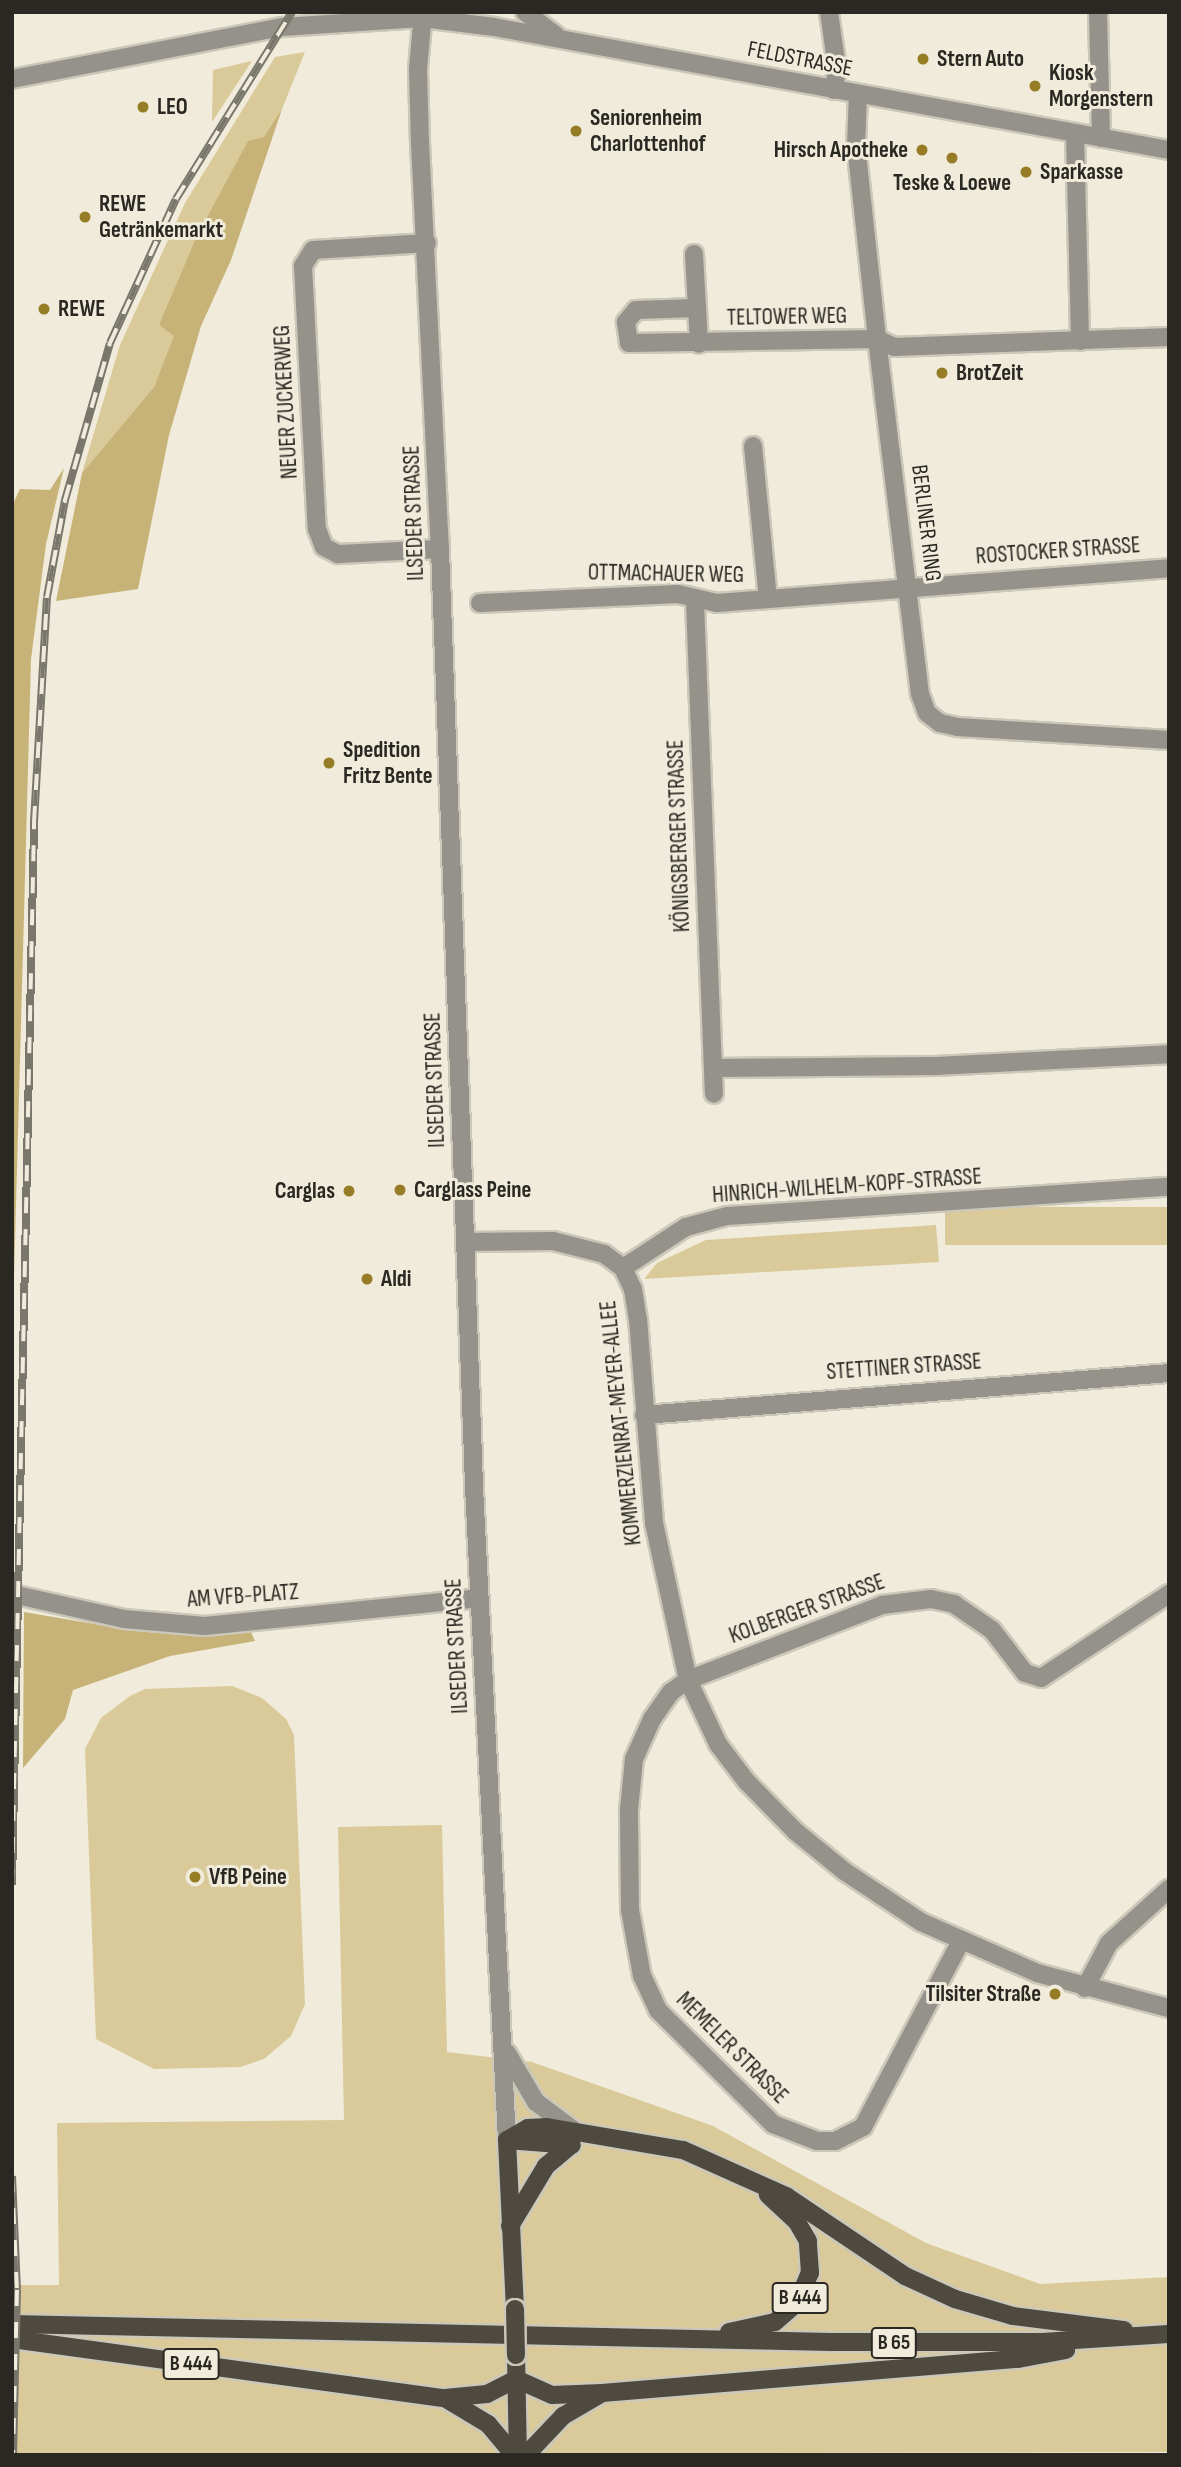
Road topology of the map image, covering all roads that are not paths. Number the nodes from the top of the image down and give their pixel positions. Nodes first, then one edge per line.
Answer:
1 (525, 12) edge
2 (829, 12) edge
3 (1097, 12) edge
4 (422, 15) edge
5 (562, 40) junction
6 (12, 79) edge
7 (834, 90) junction
8 (859, 94) junction
9 (1075, 133) junction
10 (1101, 138) junction
11 (1169, 150) edge
12 (427, 243) junction
13 (694, 254) dead end
14 (697, 308) junction
15 (1169, 337) edge
16 (877, 340) junction
17 (1080, 341) junction
18 (699, 344) junction
19 (753, 446) dead end
20 (440, 549) junction
21 (1169, 568) edge
22 (910, 587) junction
23 (768, 598) junction
24 (695, 602) junction
25 (480, 603) dead end
26 (1169, 740) edge
27 (1169, 1054) edge
28 (713, 1068) junction
29 (714, 1094) dead end
30 (1169, 1187) edge
31 (465, 1242) junction
32 (623, 1268) junction
33 (1169, 1373) edge
34 (643, 1415) junction
35 (12, 1594) edge
36 (1169, 1594) edge
37 (479, 1598) junction
38 (688, 1680) junction
39 (1169, 1889) edge
40 (961, 1941) junction
41 (1085, 1988) junction
42 (1169, 2008) edge
43 (504, 2043) junction
44 (571, 2137) junction
45 (507, 2140) junction
46 (749, 2179) junction
47 (510, 2227) junction
48 (12, 2324) edge
49 (1167, 2334) edge
50 (12, 2339) edge
51 (1121, 2339) junction
52 (667, 2340) junction
53 (516, 2379) junction
54 (602, 2393) junction
55 (445, 2398) junction
56 (516, 2455) edge
57 (526, 2455) edge

1 - 5 street
2 - 7 street
3 - 10 street
4 - 5 street, FELDSTRASSE
4 - 6 street, FELDSTRASSE
4 - 12 street, ILSEDER STRASSE
5 - 7 street, FELDSTRASSE
7 - 8 street, FELDSTRASSE
8 - 9 street, FELDSTRASSE
8 - 16 street, BERLINER RING
9 - 10 street, FELDSTRASSE
9 - 17 street
10 - 11 street, FELDSTRASSE
12 - 20 street, ILSEDER STRASSE
12 - 20 street, NEUER ZUCKERWEG
13 - 14 street, TELTOWER WEG
14 - 18 street, TELTOWER WEG
14 - 18 street, TELTOWER WEG
15 - 17 street
16 - 17 street
16 - 18 street, TELTOWER WEG
16 - 22 street, BERLINER RING
19 - 23 street, OTTMACHAUER WEG
20 - 31 street, ILSEDER STRASSE
21 - 22 street, ROSTOCKER STRASSE
22 - 23 street, OTTMACHAUER WEG
22 - 26 street, BERLINER RING
23 - 24 street, OTTMACHAUER WEG
24 - 25 street, OTTMACHAUER WEG
24 - 28 street, KÖNIGSBERGER STRASSE
27 - 28 street
28 - 29 street, KÖNIGSBERGER STRASSE
30 - 32 street, HINRICH-WILHELM-KOPF-STRASSE
31 - 32 street
31 - 37 street, ILSEDER STRASSE
32 - 34 street, KOMMERZIENRAT-MEYER-ALLEE
33 - 34 street, STETTINER STRASSE
34 - 38 street, KOMMERZIENRAT-MEYER-ALLEE
35 - 37 street, AM VFB-PLATZ
36 - 38 street, KOLBERGER STRASSE
37 - 43 street, ILSEDER STRASSE
38 - 40 street, KOMMERZIENRAT-MEYER-ALLEE
38 - 40 street, MEMELER STRASSE
39 - 41 street
40 - 41 street, KOMMERZIENRAT-MEYER-ALLEE
41 - 42 street, KOMMERZIENRAT-MEYER-ALLEE
43 - 44 street
43 - 45 street, ILSEDER STRASSE
44 - 45 main road
44 - 46 main road, B 444
44 - 47 main road
45 - 47 main road
46 - 49 main road
46 - 52 main road, B 444
47 - 53 main road, bridge
48 - 52 main road, B 65
49 - 51 main road, B 65
50 - 55 main road, B 444
51 - 52 main road, B 65
51 - 54 main road
53 - 54 main road
53 - 55 main road
53 - 56 main road
54 - 57 main road
55 - 56 main road

